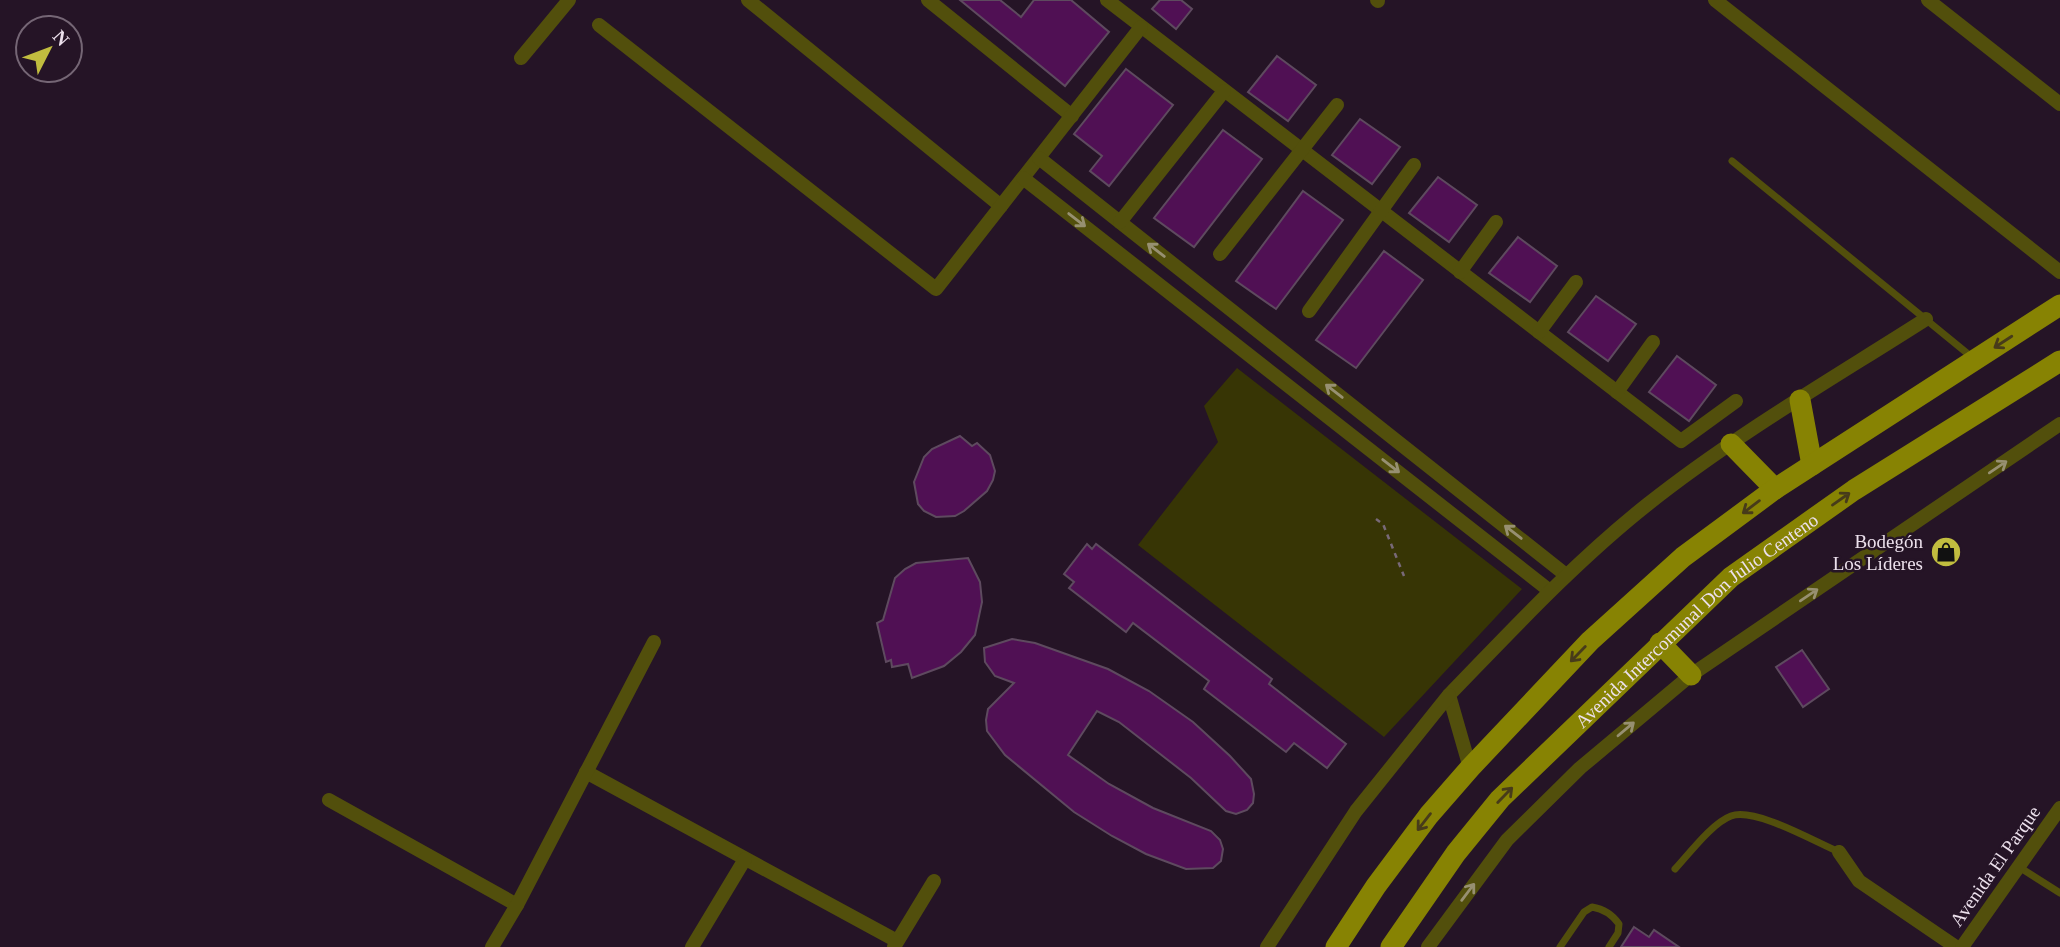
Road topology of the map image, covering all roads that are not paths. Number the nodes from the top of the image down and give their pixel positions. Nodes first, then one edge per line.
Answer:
1 (569, 0) edge
2 (748, 0) edge
3 (928, 0) edge
4 (1107, 0) edge
5 (1715, 0) edge
6 (1928, 0) edge
7 (599, 25) dead end
8 (1141, 27) junction
9 (521, 58) dead end
10 (1224, 91) junction
11 (1336, 104) dead end
12 (2060, 104) edge
13 (1072, 116) junction
14 (1301, 150) junction
15 (1039, 158) junction
16 (1732, 161) dead end
17 (1415, 164) dead end
18 (1023, 178) junction
19 (1001, 206) junction
20 (1380, 211) junction
21 (1120, 222) junction
22 (1496, 222) dead end
23 (1220, 254) dead end
24 (2057, 265) edge
25 (1460, 272) junction
26 (1576, 282) dead end
27 (2060, 305) edge
28 (1309, 311) dead end
29 (1926, 319) junction
30 (1539, 332) junction
31 (1653, 342) dead end
32 (1274, 344) junction
33 (1975, 360) junction
34 (2060, 361) edge
35 (1260, 362) junction
36 (1616, 392) junction
37 (1800, 400) junction
38 (1736, 401) dead end
39 (2060, 425) edge
40 (1731, 444) junction
41 (1812, 465) junction
42 (1775, 489) junction
43 (1566, 575) junction
44 (1550, 591) junction
45 (654, 642) dead end
46 (1660, 643) junction
47 (1691, 675) junction
48 (1449, 695) junction
49 (1470, 768) junction
50 (586, 772) junction
51 (329, 800) dead end
52 (2060, 808) edge
53 (1839, 852) joint
54 (746, 859) junction
55 (2019, 867) junction
56 (1675, 869) dead end
57 (934, 881) dead end
58 (2060, 893) edge
59 (517, 905) junction
60 (895, 944) edge
61 (492, 947) edge
62 (692, 947) edge
63 (1267, 947) edge
64 (1336, 947) edge
65 (1391, 947) edge
66 (1428, 947) edge
67 (1560, 947) edge
68 (1609, 947) edge
69 (1956, 947) edge
70 (1962, 947) edge

1 - 9 street
2 - 19 street
3 - 13 street
4 - 8 street
5 - 24 street
6 - 12 street
7 - 19 street
8 - 10 street
8 - 13 street
10 - 14 street
10 - 21 street
11 - 14 street
13 - 15 street
14 - 20 street
14 - 23 street
15 - 18 street
15 - 21 street
16 - 29 lane
17 - 20 street
18 - 19 street
18 -> 35 street
20 - 25 street
20 - 28 street
32 -> 21 street
22 - 25 street
25 - 30 street
26 - 30 street
27 -> 33 main road
29 - 33 lane
29 - 37 street
30 - 36 street
31 - 36 street
32 - 35 street
43 -> 32 street
33 - 41 main road
46 -> 34 main road, Avenida Intercomunal Don Julio Centeno
35 -> 44 street
36 - 38 street
37 - 40 street
37 - 41 main road
47 -> 39 street, Avenida Intercomunal Don Julio Centeno
40 - 42 main road
40 - 43 street
41 - 42 main road
42 -> 49 main road
43 - 44 street
44 - 48 street
45 - 50 street
46 - 47 main road
65 -> 46 main road, Avenida Intercomunal Don Julio Centeno
66 -> 47 street, Avenida Intercomunal Don Julio Centeno
48 - 49 street
48 - 63 street
49 -> 64 main road
50 - 54 street
50 - 59 street
51 - 59 street
52 - 55 street, Avenida El Parque
53 - 56 lane
53 - 69 street
54 - 60 street
54 - 62 street
55 - 58 lane
55 - 70 street, Avenida El Parque
57 - 60 street
59 - 61 street
67 - 68 lane

